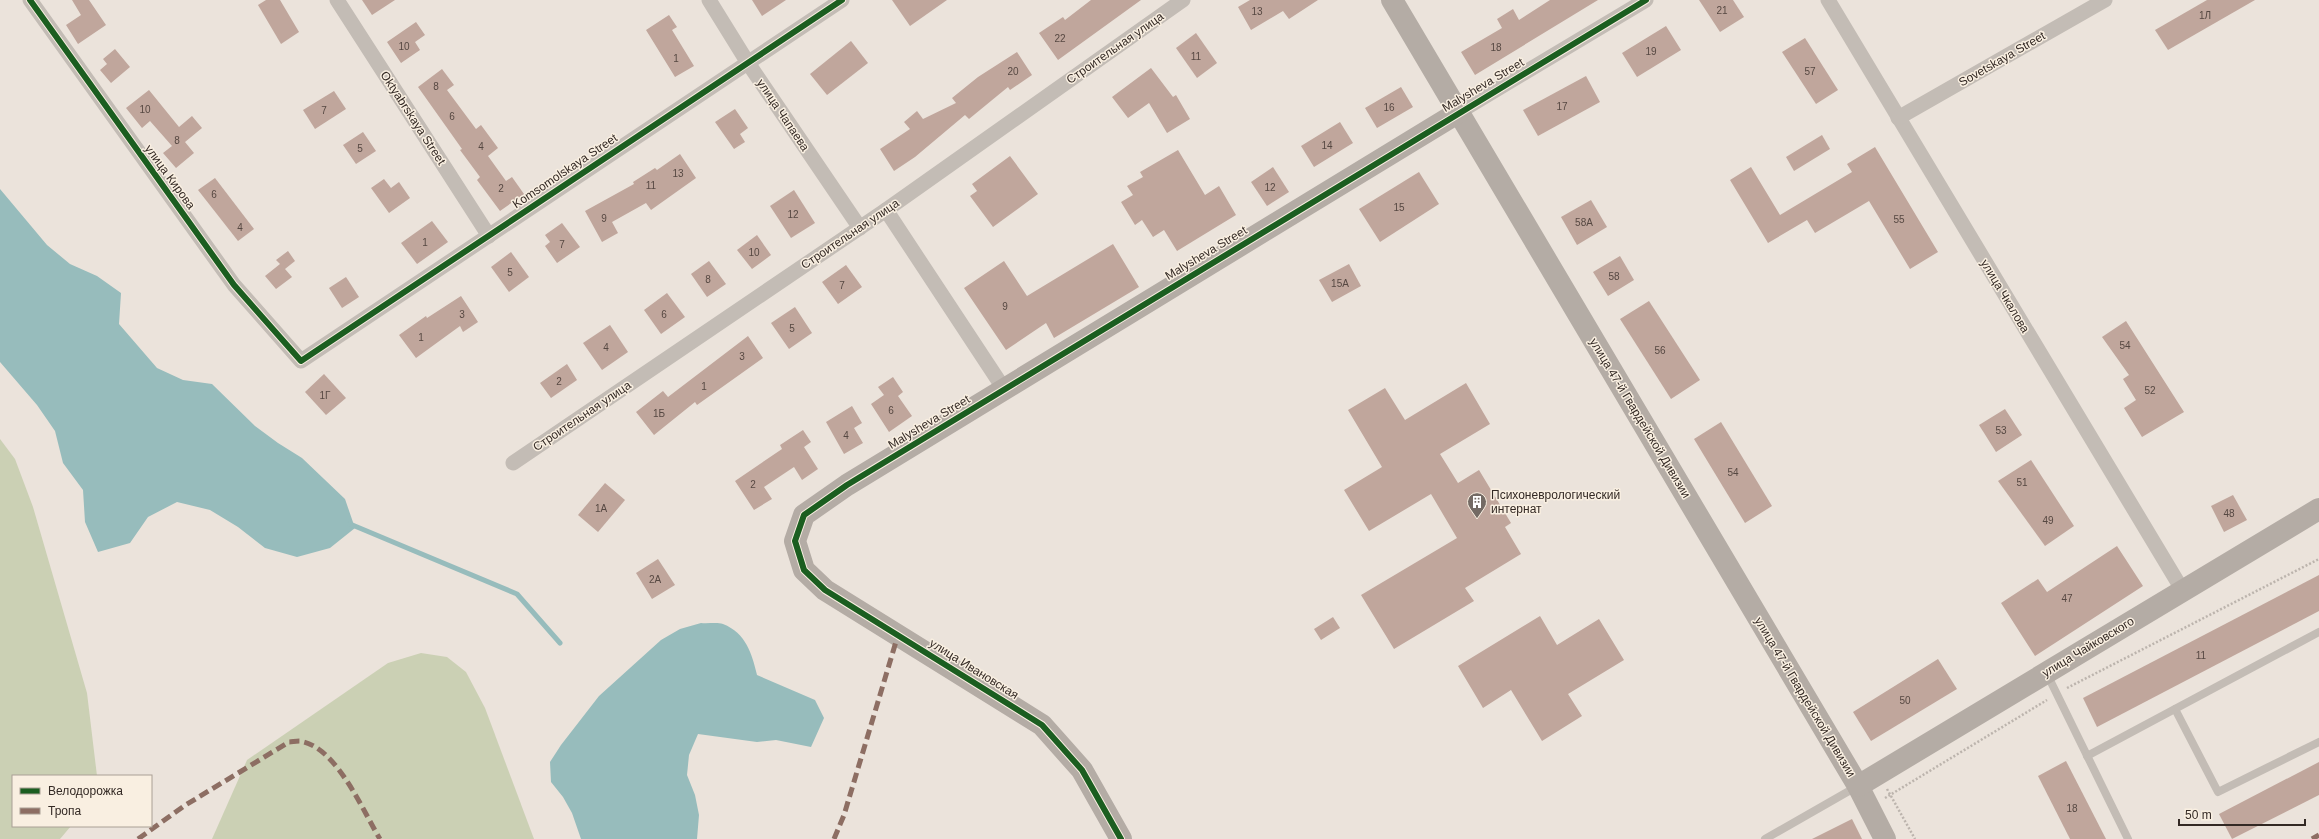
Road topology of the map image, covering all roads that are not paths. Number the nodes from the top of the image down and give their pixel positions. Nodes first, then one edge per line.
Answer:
1 (30, 0) edge
2 (337, 0) edge
3 (709, 0) edge
4 (842, 0) edge
5 (1183, 0) edge
6 (1392, 0) edge
7 (1646, 0) edge
8 (1828, 0) edge
9 (2105, 0) edge
10 (748, 62) junction
11 (1459, 112) junction
12 (1898, 118) junction
13 (886, 210) junction
14 (860, 228) junction
15 (489, 236) junction
16 (301, 361) joint
17 (1004, 389) junction
18 (513, 463) dead end
19 (2319, 509) edge
20 (795, 541) joint
21 (2183, 591) junction
22 (2319, 632) edge
23 (2046, 673) junction
24 (2175, 710) junction
25 (2319, 742) edge
26 (2087, 756) junction
27 (1858, 786) junction
28 (1121, 839) edge
29 (1765, 839) edge
30 (1885, 839) edge
31 (2128, 839) edge

1 - 16 street, улица Кирова
2 - 15 street, Oktyabrskaya Street
3 - 10 street, улица Чапаева
4 - 10 street, Komsomolskaya Street
5 - 13 street, Строительная улица
6 - 11 street, улица 47-й Гвардейской Дивизии
7 - 11 street, Malysheva Street
8 - 12 street, улица Чкалова
9 - 12 street, Sovetskaya Street
10 - 14 street, улица Чапаева
10 - 15 street, Komsomolskaya Street
11 - 17 street, Malysheva Street
11 - 27 street, улица 47-й Гвардейской Дивизии
12 - 21 street, улица Чкалова
13 - 14 street, Строительная улица
13 - 17 street
14 - 18 street, Строительная улица
15 - 16 street, Komsomolskaya Street
17 - 20 street, Malysheva Street
19 - 21 street, улица Чайковского
20 - 28 street, улица Ивановская
21 - 23 street, улица Чайковского
22 - 24 lane
23 - 26 lane
23 - 27 street, улица Чайковского
24 - 25 lane
24 - 26 lane
26 - 31 lane
27 - 29 lane
27 - 30 street, улица 47-й Гвардейской Дивизии

